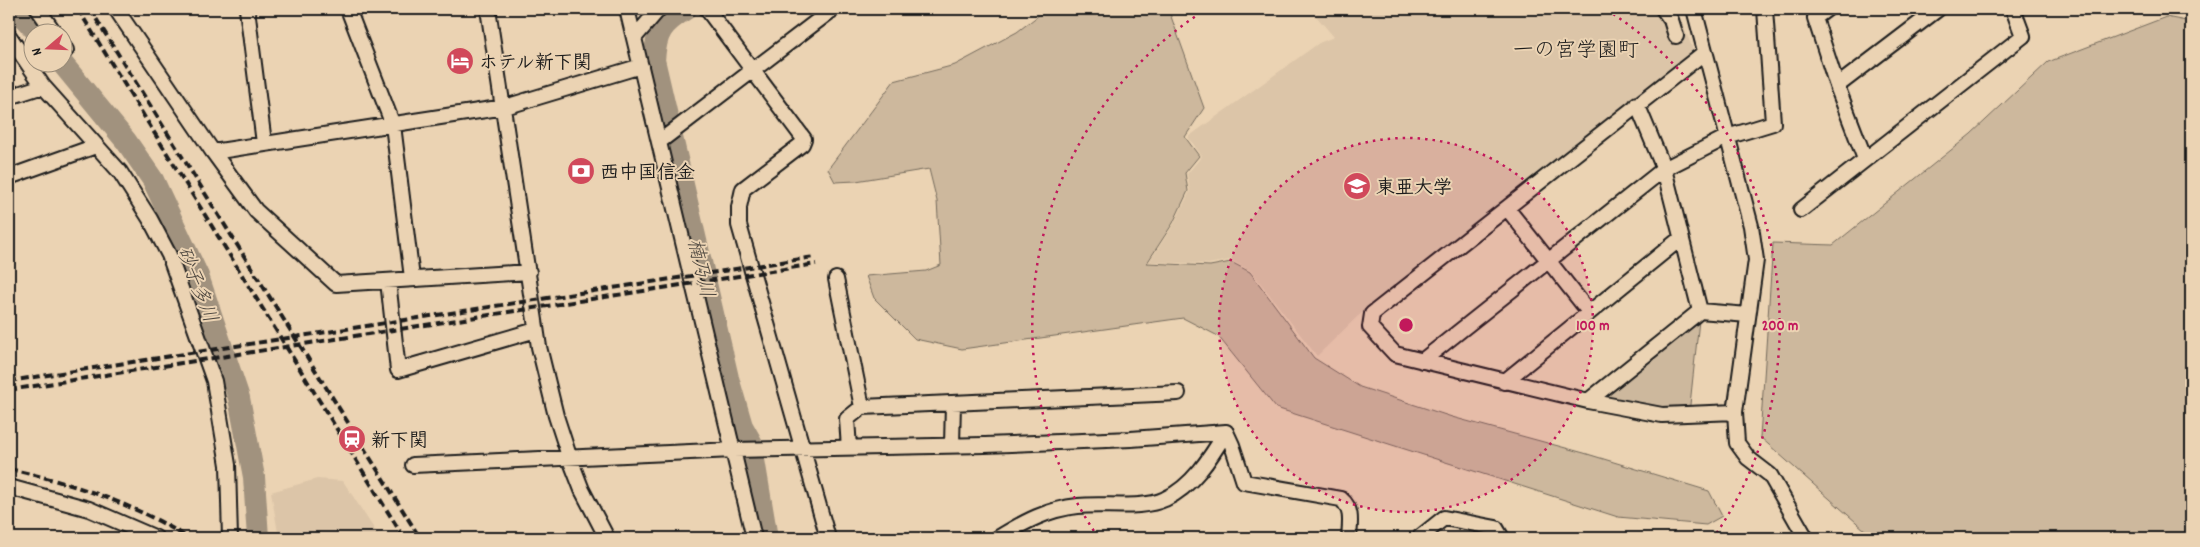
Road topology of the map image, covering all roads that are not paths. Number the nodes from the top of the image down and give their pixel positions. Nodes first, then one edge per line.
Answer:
1 (38, 9) edge
2 (116, 9) edge
3 (247, 9) edge
4 (348, 9) edge
5 (488, 9) edge
6 (627, 9) edge
7 (659, 9) edge
8 (707, 9) edge
9 (834, 9) edge
10 (1663, 9) edge
11 (1694, 9) edge
12 (1765, 9) edge
13 (1827, 9) edge
14 (1938, 9) edge
15 (2013, 9) edge
16 (47, 22) edge
17 (9, 36) edge
18 (1676, 36) dead end
19 (635, 38) junction
20 (1705, 52) junction
21 (641, 66) junction
22 (752, 71) junction
23 (43, 86) junction
24 (1837, 86) junction
25 (9, 97) edge
26 (1637, 104) junction
27 (504, 107) junction
28 (393, 125) junction
29 (1727, 138) junction
30 (659, 142) junction
31 (264, 143) junction
32 (96, 146) junction
33 (213, 152) junction
34 (1865, 159) junction
35 (1664, 169) junction
36 (9, 177) edge
37 (1801, 210) dead end
38 (1510, 212) dead end
39 (1681, 238) junction
40 (1549, 261) junction
41 (530, 272) junction
42 (412, 278) junction
43 (836, 279) dead end
44 (388, 281) junction
45 (1700, 311) junction
46 (1589, 312) junction
47 (1748, 315) junction
48 (536, 330) junction
49 (1422, 361) junction
50 (1504, 382) junction
51 (1178, 393) dead end
52 (1588, 401) junction
53 (953, 403) junction
54 (862, 407) junction
55 (1735, 412) junction
56 (1226, 432) junction
57 (952, 445) junction
58 (849, 448) junction
59 (733, 450) junction
60 (802, 450) junction
61 (570, 459) junction
62 (413, 464) dead end
63 (9, 488) edge
64 (156, 538) edge
65 (230, 538) edge
66 (607, 538) edge
67 (754, 538) edge
68 (828, 538) edge
69 (998, 538) edge
70 (1348, 538) edge
71 (1420, 538) edge
72 (1502, 538) edge
73 (1806, 538) edge

1 - 16 street
2 - 33 street
3 - 31 street
4 - 28 street
5 - 27 street
6 - 19 street
7 - 19 street
8 - 22 street
9 - 22 street
10 - 18 street
11 - 20 street
12 - 29 street
13 - 24 street
14 - 24 street
15 - 34 street
17 - 23 street
19 - 21 street
20 - 26 street
20 - 29 street
21 - 27 street
21 - 30 street
22 - 30 street
22 - 60 street
23 - 25 street
23 - 32 street
24 - 34 street
26 - 35 street
26 - 49 street
27 - 28 street
27 - 41 street
28 - 31 street
28 - 42 street
29 - 35 street
29 - 47 street
30 - 59 street
31 - 33 street
32 - 36 street
32 - 65 street
33 - 44 street
34 - 37 street
35 - 39 street
35 - 40 street
38 - 40 street
39 - 45 street
39 - 46 street
40 - 46 street
40 - 49 street
41 - 42 street
41 - 48 street
42 - 44 street
43 - 54 street
44 - 48 street
45 - 47 street
45 - 52 street
46 - 50 street
47 - 55 street
48 - 61 street
49 - 50 street
50 - 52 street
51 - 53 street
52 - 55 street
53 - 54 street
53 - 57 street
54 - 58 street
55 - 73 street
56 - 57 street
56 - 69 street
56 - 70 street
57 - 58 street
58 - 60 street
59 - 60 street
59 - 61 street
59 - 67 street
60 - 68 street
61 - 62 street
61 - 66 street
63 - 64 street
71 - 72 street

